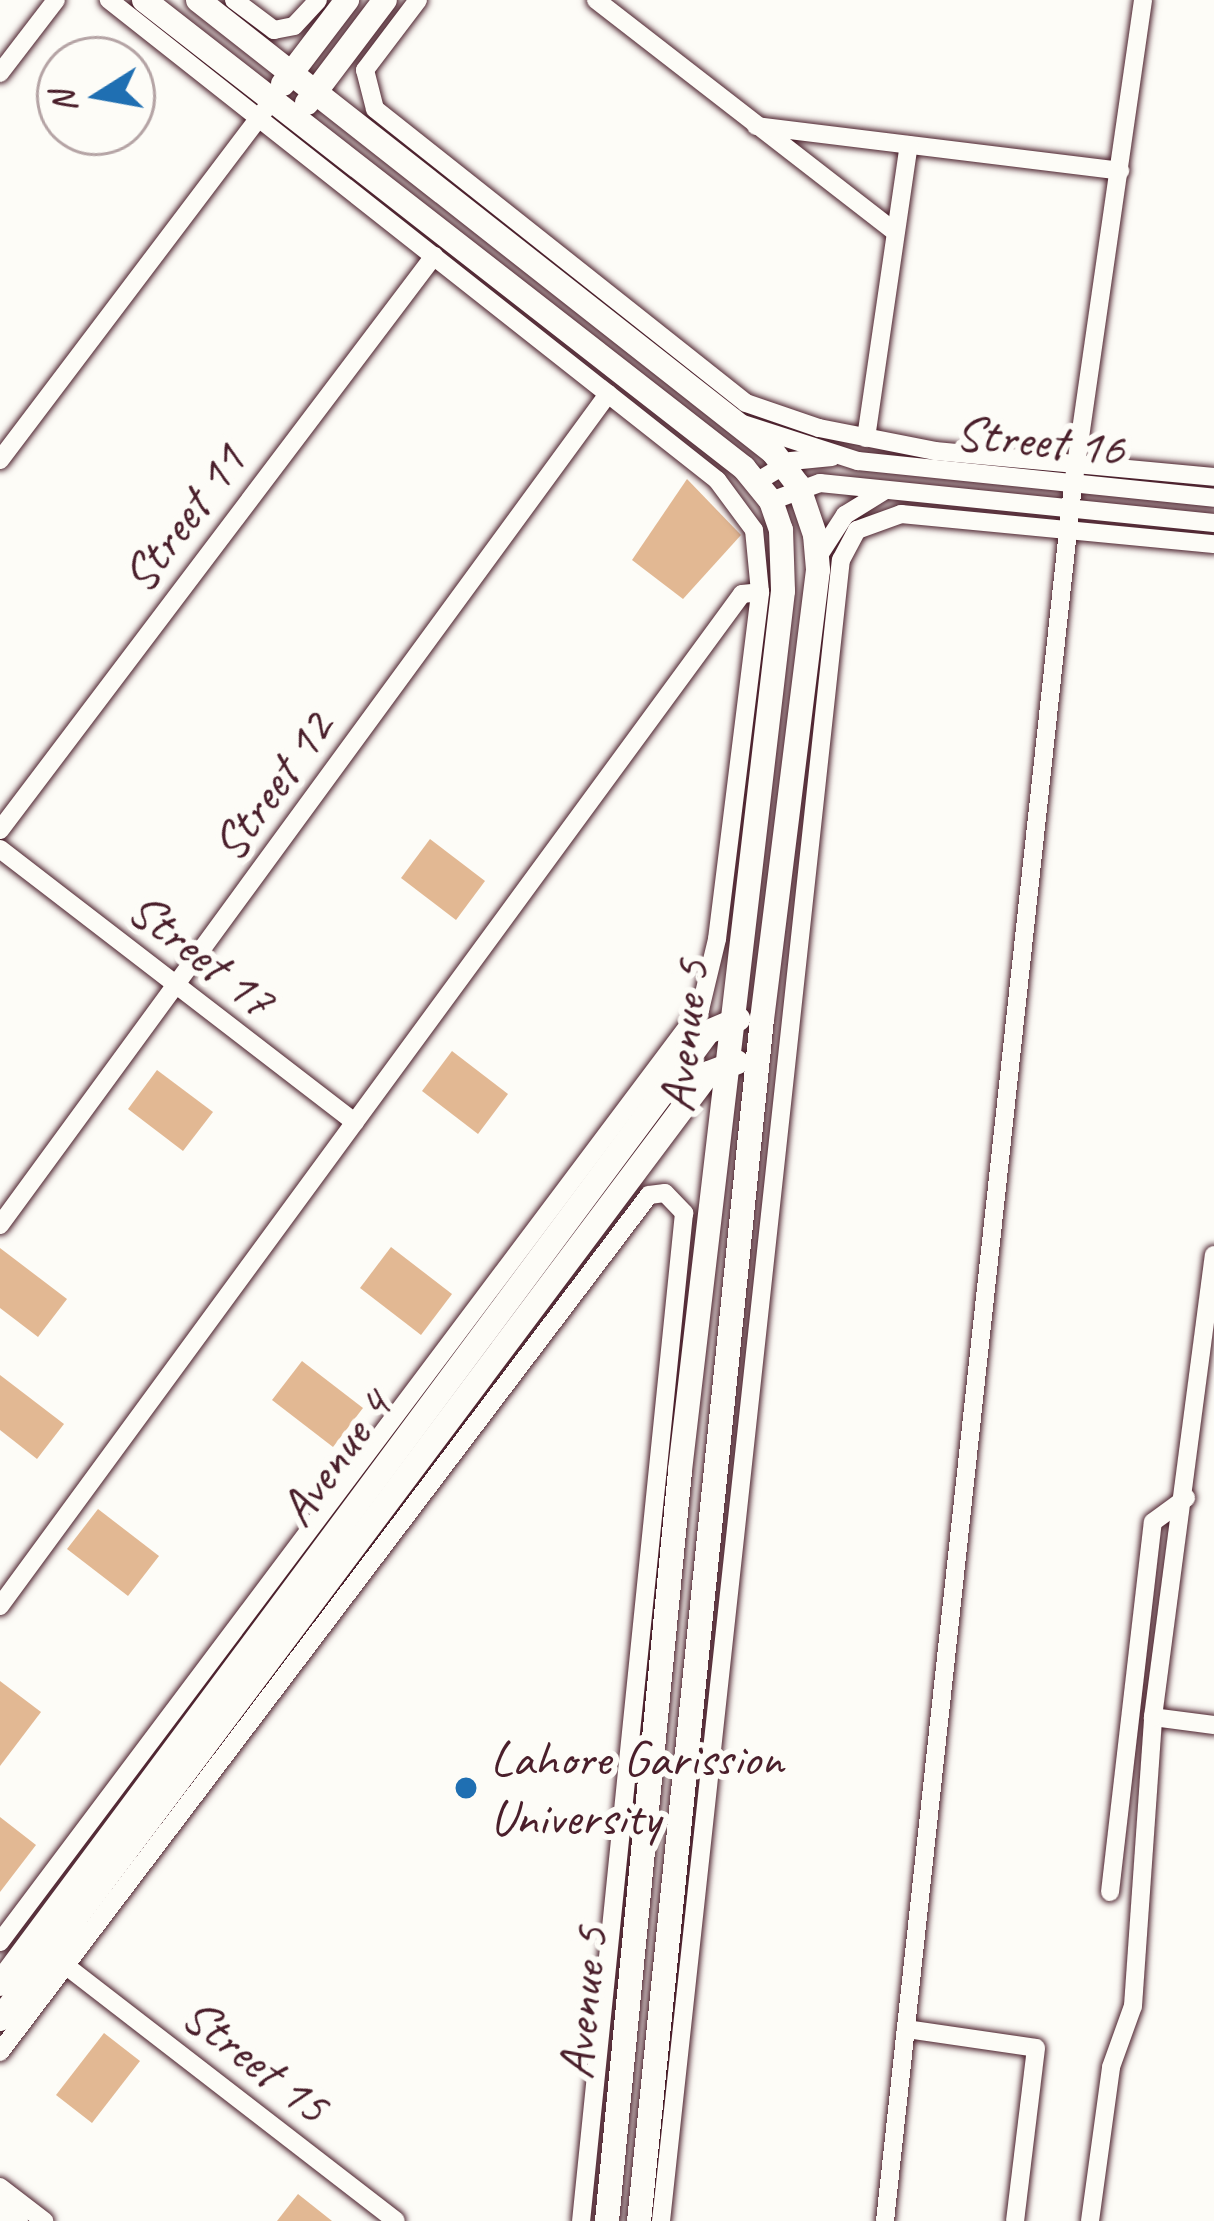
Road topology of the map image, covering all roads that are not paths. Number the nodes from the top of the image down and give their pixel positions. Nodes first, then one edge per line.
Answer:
1 (56, 0) edge
2 (109, 0) edge
3 (144, 0) edge
4 (198, 0) edge
5 (234, 0) edge
6 (347, 0) edge
7 (385, 0) edge
8 (418, 0) edge
9 (596, 0) edge
10 (1143, 0) edge
11 (319, 11) edge
12 (253, 30) junction
13 (0, 73) edge
14 (292, 73) junction
15 (316, 92) junction
16 (266, 110) junction
17 (296, 118) junction
18 (754, 126) junction
19 (910, 145) junction
20 (1120, 171) junction
21 (895, 232) junction
22 (434, 256) junction
23 (608, 394) junction
24 (736, 422) junction
25 (866, 438) junction
26 (832, 457) junction
27 (0, 460) edge
28 (1076, 465) junction
29 (791, 475) junction
30 (1214, 477) edge
31 (1073, 486) junction
32 (764, 491) junction
33 (884, 491) junction
34 (1214, 498) edge
35 (1070, 518) junction
36 (1214, 523) edge
37 (1214, 544) edge
38 (819, 555) junction
39 (760, 592) junction
40 (0, 830) edge
41 (0, 850) edge
42 (177, 988) junction
43 (730, 1018) junction
44 (762, 1019) junction
45 (727, 1061) junction
46 (757, 1064) junction
47 (356, 1122) junction
48 (0, 1225) edge
49 (1214, 1255) edge
50 (1186, 1498) junction
51 (0, 1606) edge
52 (1153, 1717) junction
53 (1214, 1725) edge
54 (1110, 1892) dead end
55 (7, 1918) edge
56 (0, 1942) edge
57 (64, 1965) junction
58 (0, 1984) edge
59 (0, 2019) edge
60 (907, 2029) junction
61 (0, 2052) edge
62 (0, 2187) edge
63 (0, 2209) edge
64 (16, 2221) edge
65 (44, 2221) edge
66 (397, 2221) edge
67 (581, 2221) edge
68 (607, 2221) edge
69 (639, 2221) edge
70 (661, 2221) edge
71 (885, 2221) edge
72 (1015, 2221) edge
73 (1090, 2221) edge

1 - 13 street
2 - 16 street
3 - 16 main road
4 - 12 main road
5 - 12 street
6 - 11 main road
7 - 15 main road
8 - 25 street
9 - 18 street
10 - 20 street
11 - 12 street
11 - 14 main road
12 - 14 main road
14 - 15 main road
14 - 16 main road
15 - 17 main road
15 - 24 main road
16 - 17 main road
16 - 22 street
16 - 27 street
17 - 32 main road
18 - 19 street
18 - 21 street
19 - 20 street
19 - 21 street
20 - 28 street
21 - 25 street
22 - 23 street
22 - 40 street, Street 11
23 - 39 street
23 - 42 street, Street 12
24 - 26 street
24 - 29 main road
25 - 28 street
26 - 29 street
26 - 31 street, Street 16
28 - 30 street
28 - 31 street
29 - 32 street
29 - 33 street, Street 16
29 - 38 main road, Avenue 5
31 - 34 street, Street 16
31 - 35 street
32 - 43 main road, Avenue 5
33 - 35 street, Street 16
33 - 38 street, Street 16
35 - 36 street, Street 16
35 - 37 street
35 - 60 street
35 - 70 street
38 - 44 main road, Avenue 5
39 - 47 street
39 - 55 street
41 - 42 street, Street 17
42 - 47 street, Street 17
42 - 48 street, Street 12
43 - 44 main road
43 - 45 main road, Avenue 5
43 - 58 main road, Avenue 4
44 - 46 main road, Avenue 5
45 - 46 main road
45 - 59 main road, Avenue 4
45 - 68 main road, Avenue 5
46 - 69 main road, Avenue 5
47 - 51 street
49 - 50 street
50 - 52 street
50 - 54 street
52 - 53 street
52 - 73 street
55 - 56 street
57 - 61 street
57 - 66 street, Street 15
57 - 67 street
60 - 71 street
60 - 72 street
62 - 65 street
63 - 64 main road

